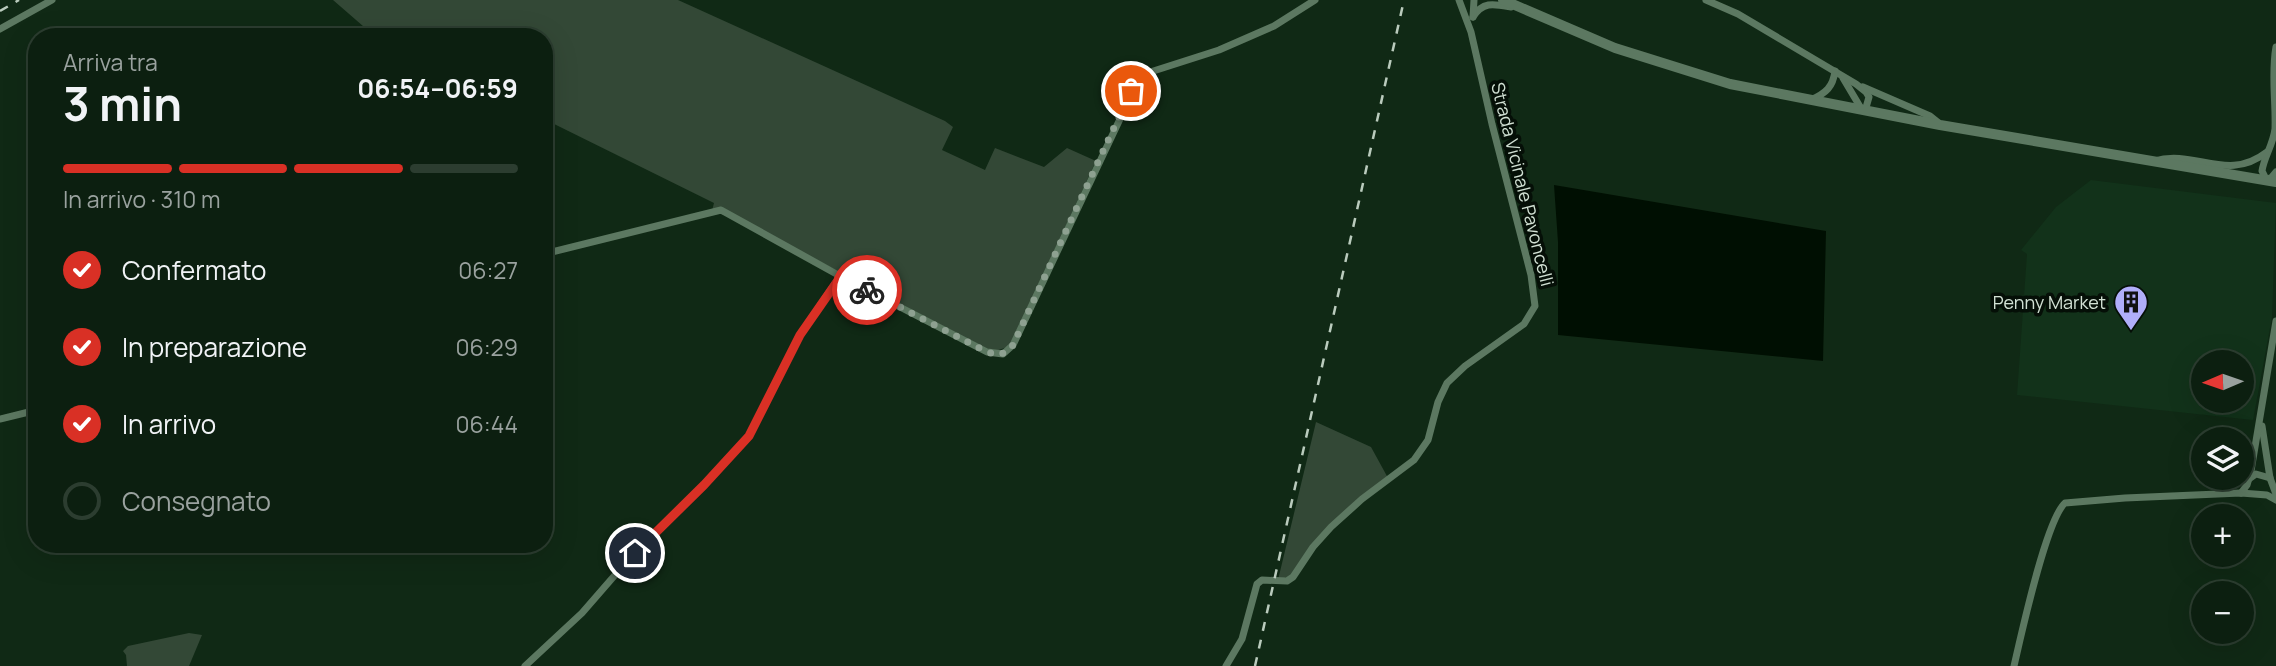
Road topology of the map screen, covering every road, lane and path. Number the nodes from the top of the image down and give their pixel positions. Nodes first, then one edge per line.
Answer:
1 (52, 0) edge
2 (1315, 0) edge
3 (1461, 0) edge
4 (1474, 0) edge
5 (1503, 0) edge
6 (1706, 0) edge
7 (1521, 9) junction
8 (1473, 18) junction
9 (0, 29) edge
10 (1471, 32) junction
11 (2276, 47) edge
12 (1835, 71) junction
13 (1856, 84) junction
14 (1810, 100) junction
15 (1864, 110) junction
16 (1940, 125) junction
17 (2276, 130) edge
18 (2270, 150) junction
19 (2153, 161) junction
20 (2276, 173) edge
21 (2271, 180) edge
22 (553, 252) edge
23 (841, 276) junction
24 (2276, 321) edge
25 (28, 412) edge
26 (2261, 418) junction
27 (0, 419) edge
28 (2254, 451) edge
29 (2254, 476) edge
30 (2270, 478) junction
31 (2243, 490) edge
32 (2241, 493) junction
33 (2258, 493) junction
34 (2276, 494) edge
35 (2276, 500) edge
36 (525, 666) edge
37 (1227, 666) edge
38 (2014, 666) edge

1 - 9 street
2 - 23 street
3 - 10 street, Strada Vicinale Pavoncelli
4 - 8 street, Strada Vicinale Pavoncelli
5 - 7 main road
6 - 12 street
7 - 8 street
7 - 14 main road
8 - 10 street, Strada Vicinale Pavoncelli
10 - 37 street, Strada Vicinale Pavoncelli
11 - 17 street
12 - 13 street
12 - 14 street
12 - 15 street
13 - 15 street
13 - 16 street
14 - 15 main road
15 - 16 main road
16 - 19 main road
17 - 18 street
18 - 19 street
18 - 21 street
19 - 21 main road
20 - 21 street
22 - 23 street
23 - 36 street
24 - 26 street
25 - 27 street
26 - 28 street
26 - 30 street
29 - 30 street
30 - 33 street
30 - 34 street
31 - 32 street
32 - 33 street
32 - 38 street
33 - 35 street

